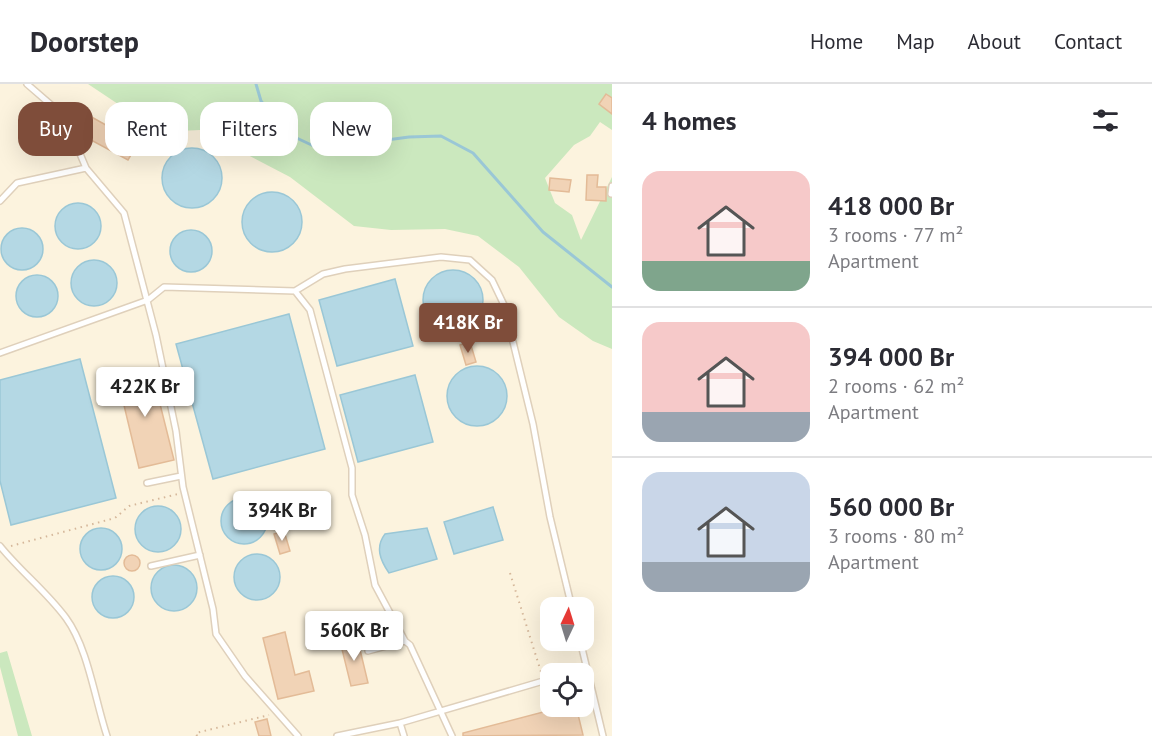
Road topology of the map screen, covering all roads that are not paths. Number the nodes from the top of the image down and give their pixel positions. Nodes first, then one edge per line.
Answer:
1 (27, 84) edge
2 (86, 168) junction
3 (612, 186) edge
4 (610, 194) edge
5 (0, 201) edge
6 (296, 291) junction
7 (148, 300) junction
8 (0, 353) edge
9 (182, 476) junction
10 (147, 483) dead end
11 (1, 547) edge
12 (200, 555) junction
13 (151, 566) dead end
14 (570, 597) edge
15 (405, 641) junction
16 (368, 651) dead end
17 (540, 682) edge
18 (594, 699) edge
19 (440, 710) junction
20 (400, 723) junction
21 (107, 736) edge
22 (298, 736) edge
23 (338, 736) edge
24 (404, 736) edge
25 (452, 736) edge
26 (603, 736) edge

1 - 2 lane
2 - 5 lane
2 - 7 lane
3 - 4 lane
6 - 7 lane
6 - 14 lane
6 - 15 lane
7 - 8 lane
7 - 9 lane
9 - 10 lane
9 - 12 lane
11 - 21 lane
12 - 13 lane
12 - 22 lane
15 - 16 lane
15 - 19 lane
17 - 19 lane
18 - 26 lane
19 - 20 lane
19 - 25 lane
20 - 23 lane
20 - 24 lane

